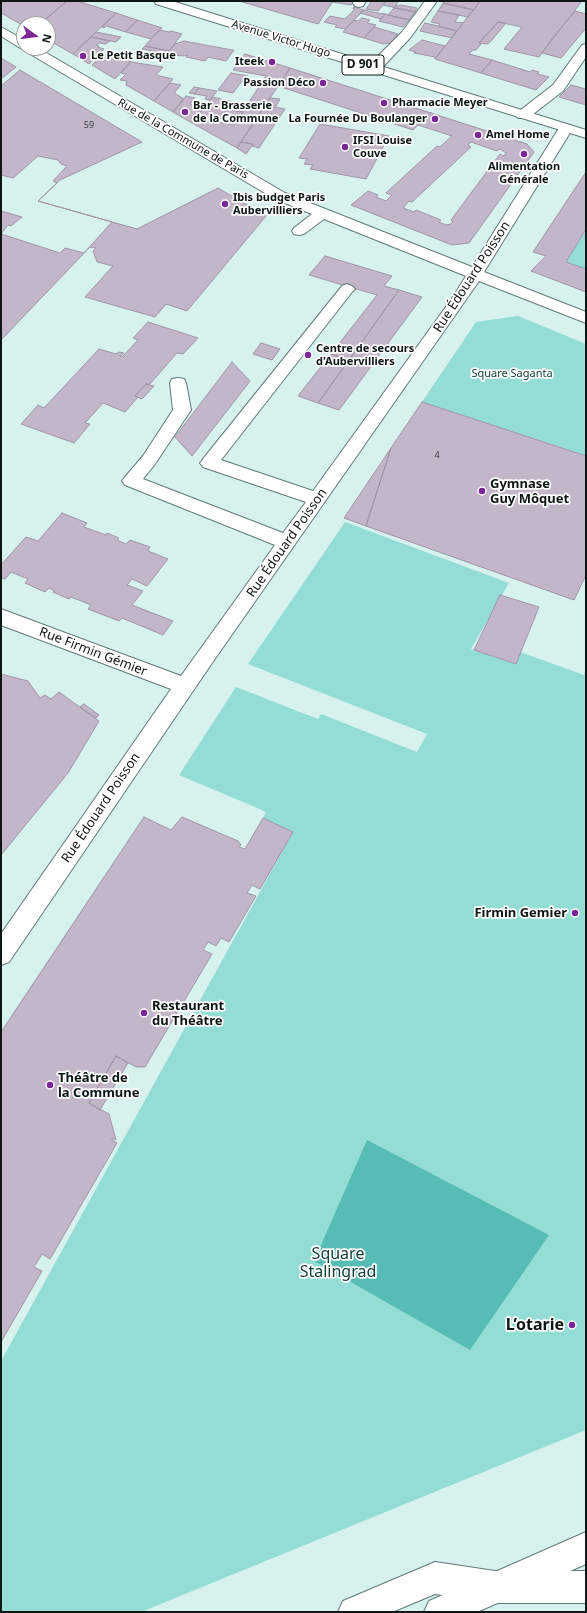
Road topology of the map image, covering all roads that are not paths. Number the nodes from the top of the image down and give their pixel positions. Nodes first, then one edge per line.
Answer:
1 (160, 1) edge
2 (431, 1) edge
3 (1, 31) edge
4 (16, 40) edge
5 (586, 48) edge
6 (43, 56) edge
7 (374, 68) junction
8 (523, 114) junction
9 (566, 128) junction
10 (586, 134) edge
11 (322, 213) junction
12 (299, 231) dead end
13 (475, 275) junction
14 (347, 289) dead end
15 (586, 318) edge
16 (178, 383) dead end
17 (318, 499) junction
18 (287, 542) junction
19 (1, 617) edge
20 (185, 686) junction
21 (1, 954) edge
22 (586, 1548) edge
23 (495, 1587) junction
24 (586, 1587) edge
25 (354, 1612) edge
26 (440, 1612) edge

1 - 7 street, Avenue Victor Hugo / D 901
2 - 7 street
3 - 4 street
5 - 8 street
6 - 11 street, Rue de la Commune de Paris
7 - 8 street, Avenue Victor Hugo / D 901
8 - 9 street, Avenue Victor Hugo / D 901
9 - 10 street, Avenue Victor Hugo / D 901
9 - 13 street, Rue Édouard Poisson
11 - 12 street
11 - 13 street, Rue de la Commune de Paris
13 - 15 street, Rue de la Commune de Paris
13 - 17 street, Rue Édouard Poisson
14 - 17 street
16 - 18 street
17 - 18 street, Rue Édouard Poisson
18 - 20 street, Rue Édouard Poisson
19 - 20 street, Rue Firmin Gémier
20 - 21 street, Rue Édouard Poisson
22 - 23 street
23 - 24 street
23 - 25 street
23 - 26 street

